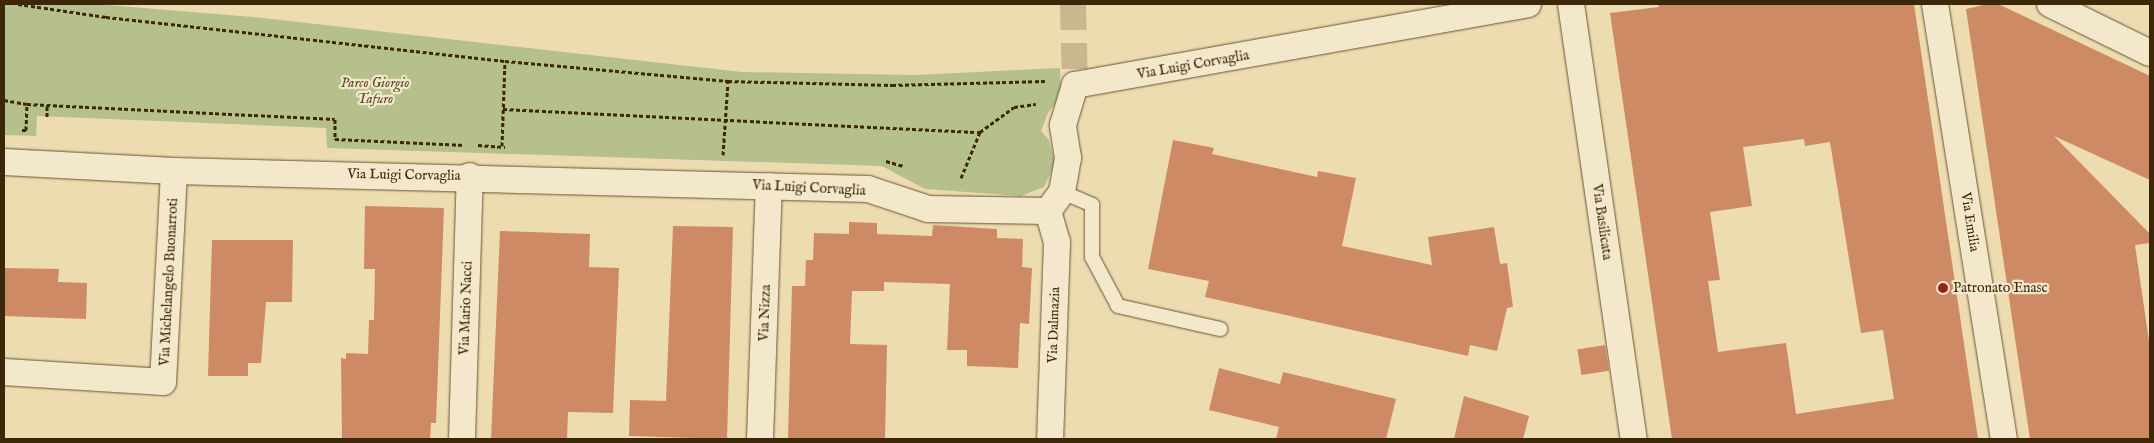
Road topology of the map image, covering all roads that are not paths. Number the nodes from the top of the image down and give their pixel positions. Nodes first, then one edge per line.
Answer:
1 (1528, 4) edge
2 (1571, 4) edge
3 (1936, 4) edge
4 (2050, 4) edge
5 (2150, 53) edge
6 (4, 162) edge
7 (174, 171) junction
8 (470, 176) junction
9 (769, 186) junction
10 (1055, 202) junction
11 (1220, 328) dead end
12 (4, 372) edge
13 (462, 439) edge
14 (760, 439) edge
15 (1050, 439) edge
16 (1634, 439) edge
17 (2004, 439) edge

1 - 10 street, Via Luigi Corvaglia
2 - 16 street, Via Basilicata
3 - 17 street, Via Emilia
4 - 5 street
6 - 7 street, Via Luigi Corvaglia
7 - 8 street, Via Luigi Corvaglia
7 - 12 street, Via Michelangelo Buonarroti
8 - 9 street, Via Luigi Corvaglia
8 - 13 street, Via Mario Nacci
9 - 10 street, Via Luigi Corvaglia
9 - 14 street, Via Nizza
10 - 11 lane
10 - 15 street, Via Dalmazia

